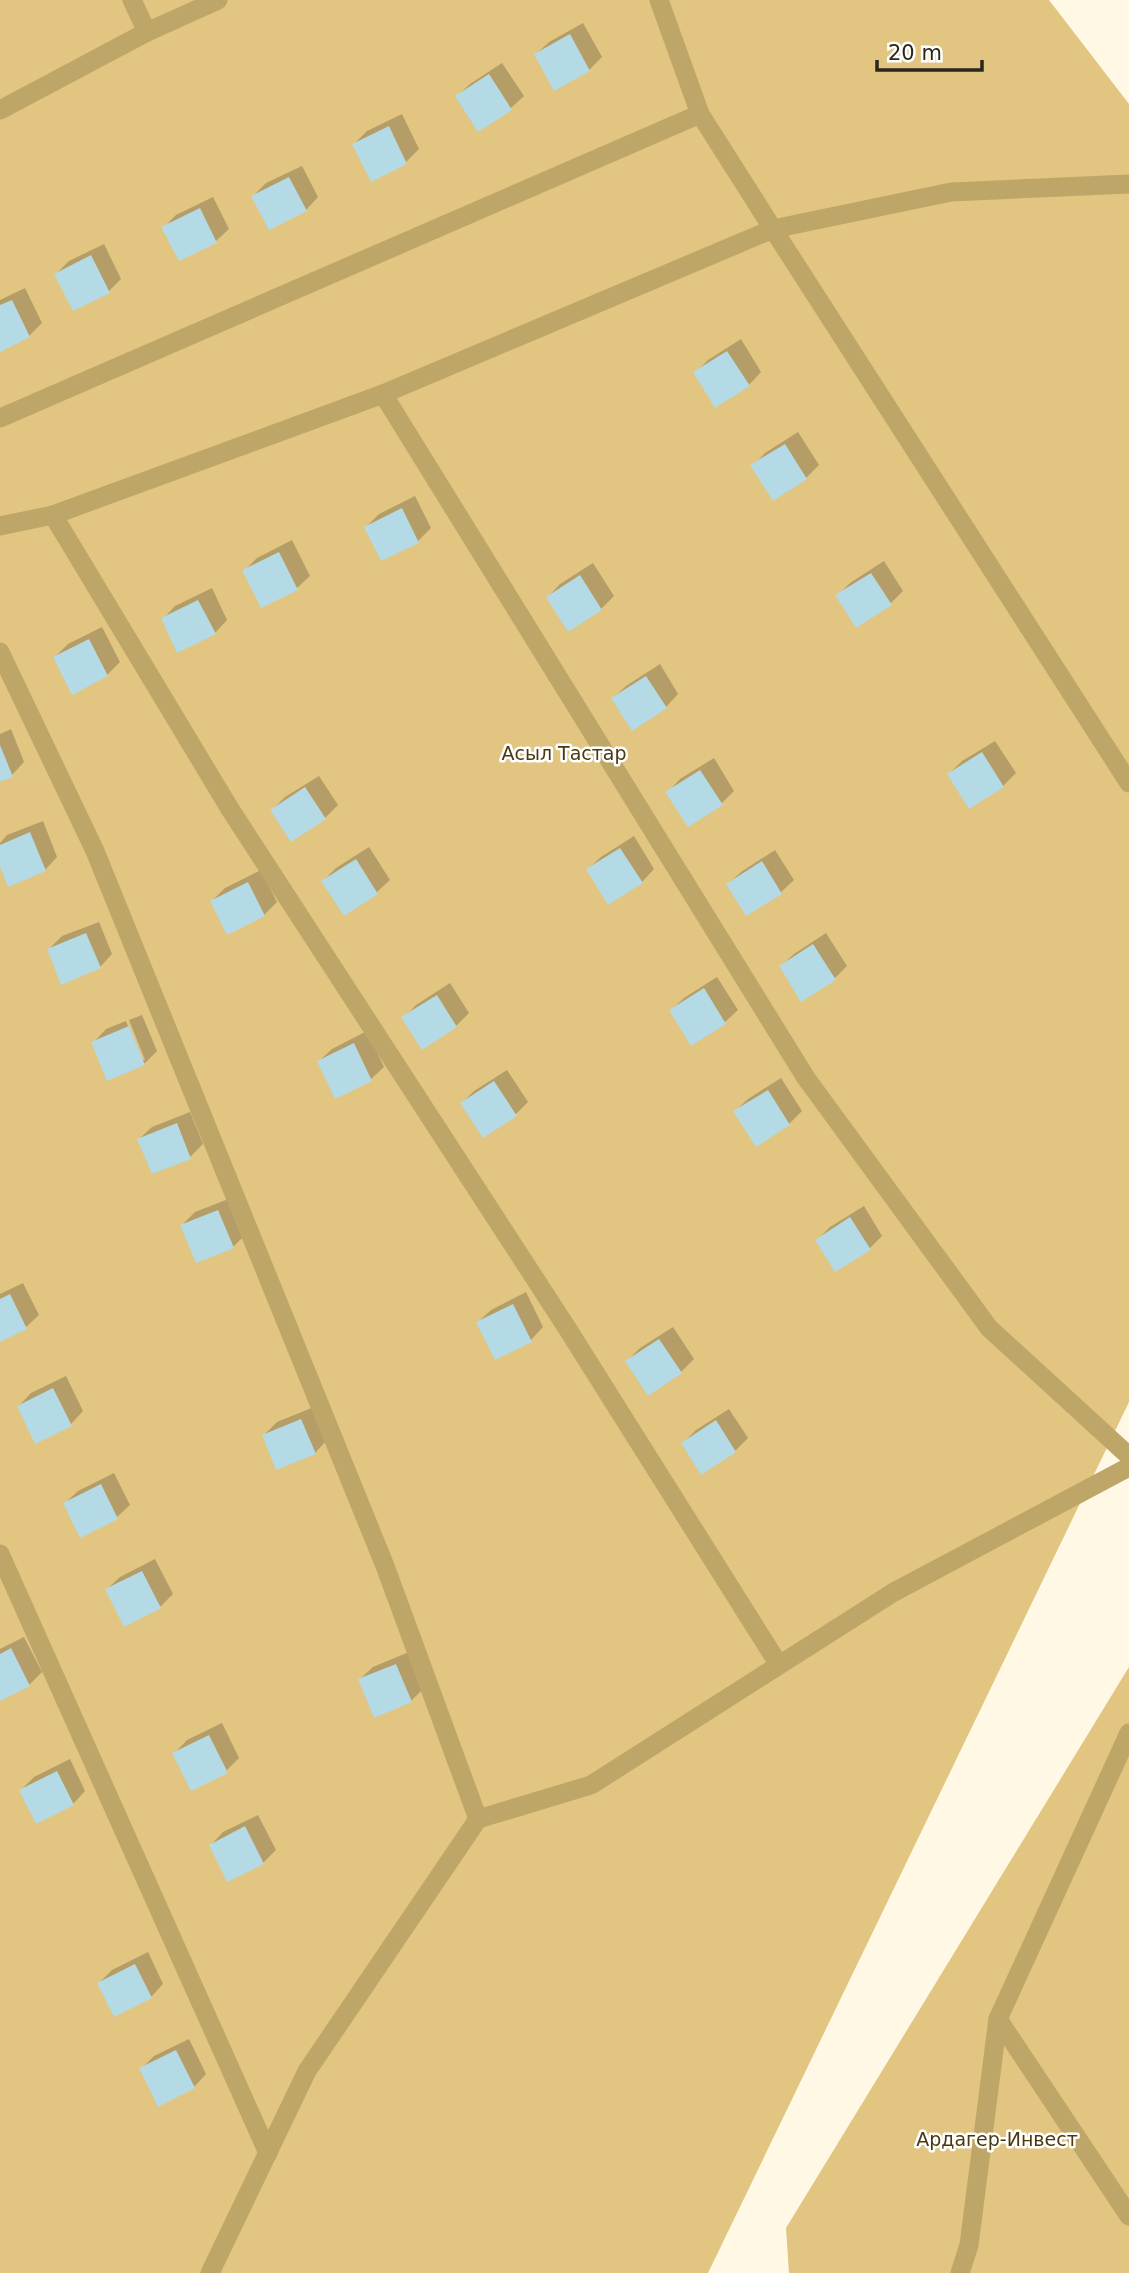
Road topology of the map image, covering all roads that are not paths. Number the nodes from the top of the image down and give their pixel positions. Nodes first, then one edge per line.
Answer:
1 (132, 0) edge
2 (218, 0) edge
3 (659, 0) edge
4 (147, 32) junction
5 (0, 110) edge
6 (700, 114) junction
7 (1129, 184) edge
8 (773, 229) junction
9 (383, 394) junction
10 (0, 418) edge
11 (53, 515) junction
12 (0, 526) edge
13 (0, 652) edge
14 (1129, 783) edge
15 (1129, 1457) edge
16 (1129, 1467) edge
17 (0, 1554) edge
18 (779, 1665) junction
19 (1129, 1733) edge
20 (478, 1819) junction
21 (998, 2018) junction
22 (268, 2153) junction
23 (1129, 2216) edge
24 (210, 2273) edge
25 (960, 2273) edge

1 - 4 street
2 - 4 street
3 - 6 street
4 - 5 street
6 - 8 street
6 - 10 street
7 - 8 street
8 - 9 street
8 - 14 street
9 - 11 street
9 - 15 street
11 - 12 street
11 - 18 street
13 - 20 street
16 - 18 street
17 - 22 street
18 - 20 street
19 - 21 street
20 - 22 street
21 - 23 street
21 - 25 street
22 - 24 street

